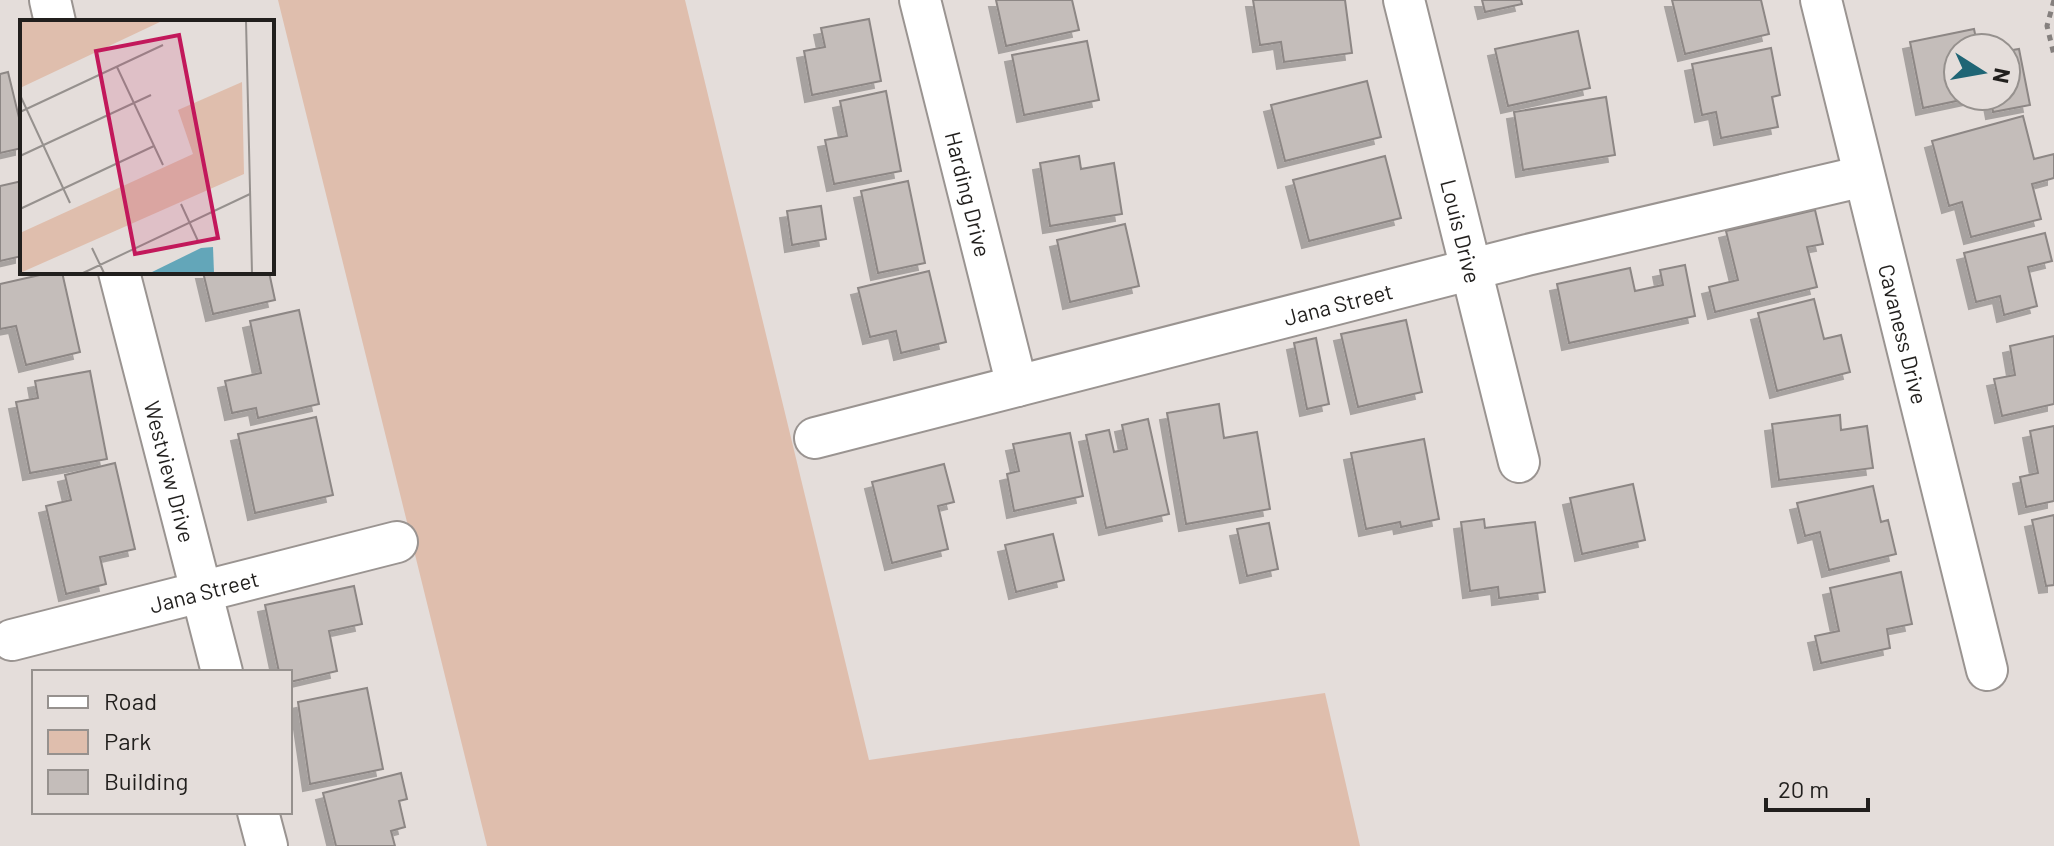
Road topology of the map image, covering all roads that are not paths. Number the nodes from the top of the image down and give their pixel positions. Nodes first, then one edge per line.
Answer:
1 (50, 0) edge
2 (920, 0) edge
3 (1404, 0) edge
4 (1821, 0) edge
5 (55, 20) edge
6 (1864, 176) junction
7 (1471, 270) junction
8 (120, 274) edge
9 (1017, 386) junction
10 (815, 438) dead end
11 (1519, 462) dead end
12 (397, 542) dead end
13 (201, 592) junction
14 (12, 640) dead end
15 (221, 670) edge
16 (1987, 670) dead end
17 (259, 814) edge
18 (267, 846) edge

1 - 5 street
2 - 9 street, Harding Drive
3 - 7 street, Louis Drive
4 - 6 street, Cavaness Drive
6 - 7 street, Jana Street
6 - 16 street, Cavaness Drive
7 - 9 street, Jana Street
7 - 11 street, Louis Drive
8 - 13 street, Westview Drive
9 - 10 street, Jana Street
12 - 13 street, Jana Street
13 - 14 street, Jana Street
13 - 15 street, Westview Drive
17 - 18 street

